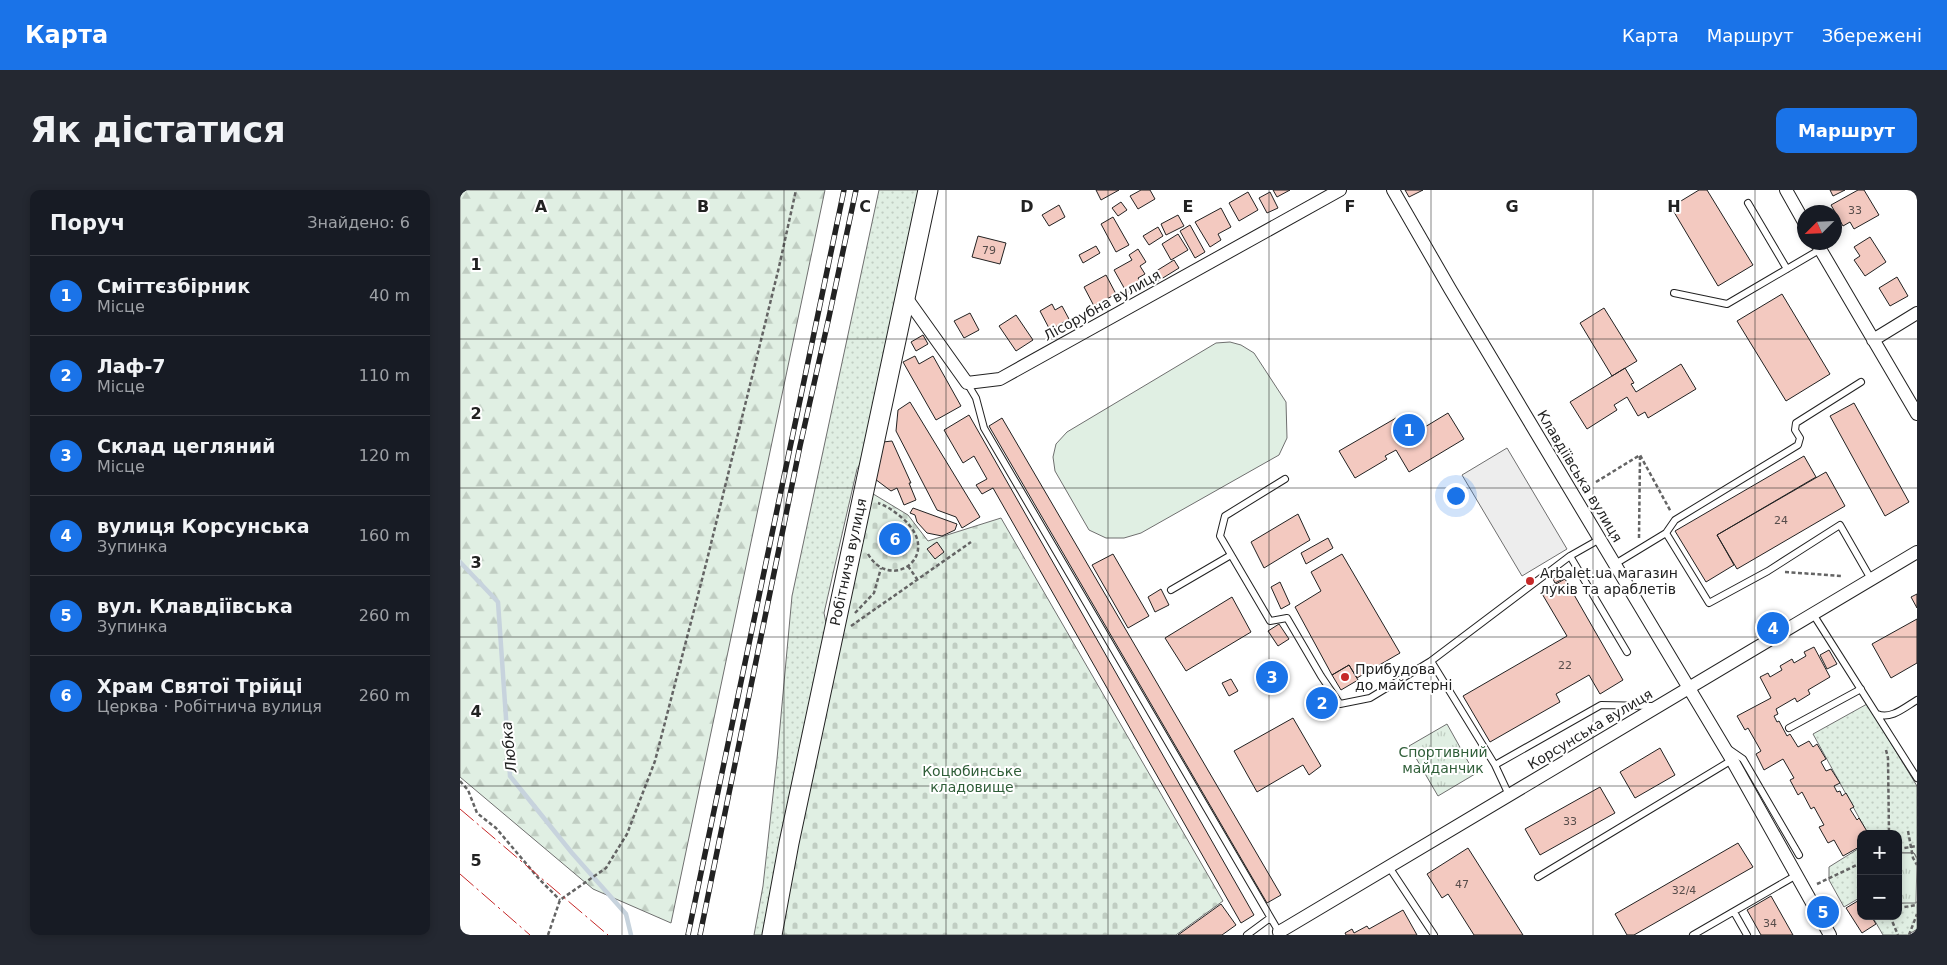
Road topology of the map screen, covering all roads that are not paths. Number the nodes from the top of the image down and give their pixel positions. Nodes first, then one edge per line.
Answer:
1 (928, 190) edge
2 (1340, 190) edge
3 (1393, 190) edge
4 (1786, 190) edge
5 (1748, 203) dead end
6 (1797, 210) edge
7 (1813, 250) edge
8 (1821, 250) edge
9 (1787, 269) junction
10 (1674, 293) dead end
11 (906, 296) junction
12 (1917, 313) edge
13 (1873, 340) junction
14 (968, 382) junction
15 (1861, 382) dead end
16 (1917, 414) edge
17 (1285, 479) dead end
18 (1666, 533) junction
19 (1600, 539) junction
20 (1917, 552) edge
21 (1231, 555) junction
22 (1570, 556) junction
23 (1615, 564) junction
24 (1871, 579) junction
25 (1171, 590) dead end
26 (1813, 614) junction
27 (1627, 652) dead end
28 (1431, 661) junction
29 (1689, 688) junction
30 (1861, 689) junction
31 (1917, 700) edge
32 (1658, 706) junction
33 (1877, 714) junction
34 (1789, 728) dead end
35 (1722, 745) junction
36 (1732, 760) junction
37 (1495, 765) junction
38 (1917, 778) edge
39 (1509, 795) junction
40 (1799, 855) dead end
41 (1389, 867) junction
42 (1795, 876) junction
43 (1538, 877) dead end
44 (1734, 912) junction
45 (1270, 918) junction
46 (1279, 934) edge
47 (772, 935) edge
48 (1248, 935) edge
49 (1434, 935) edge
50 (1693, 935) edge
51 (1747, 935) edge
52 (1830, 935) edge

1 - 11 street, Робітнича вулиця
2 - 14 street, Лісорубна вулиця
3 - 19 street, Клавдіївська вулиця
4 - 6 street
5 - 9 lane
7 - 9 lane
8 - 13 street
9 - 10 lane
11 - 14 street
11 - 47 street, Робітнича вулиця
12 - 13 street
13 - 16 street
14 - 45 lane
15 - 18 lane
17 - 21 lane
18 - 23 lane
18 - 24 lane
19 - 22 lane
19 - 23 street, Клавдіївська вулиця
20 - 24 street, Корсунська вулиця
21 - 25 lane
21 - 28 lane
22 - 27 lane
22 - 28 lane
23 - 29 street, Клавдіївська вулиця
24 - 26 street, Корсунська вулиця
26 - 29 street, Корсунська вулиця
26 - 30 lane
28 - 37 lane
29 - 32 street, Корсунська вулиця
29 - 35 street, Клавдіївська вулиця
30 - 33 lane
30 - 34 lane
31 - 33 lane
32 - 37 lane
32 - 39 street, Корсунська вулиця
33 - 38 lane
35 - 36 street, Клавдіївська вулиця
35 - 40 lane
36 - 42 street, Клавдіївська вулиця
36 - 43 lane
37 - 39 lane
39 - 41 street, Корсунська вулиця
41 - 46 street, Корсунська вулиця
41 - 49 lane
42 - 44 lane
42 - 52 street, Клавдіївська вулиця
44 - 50 lane
44 - 51 lane
45 - 46 lane
45 - 48 lane

